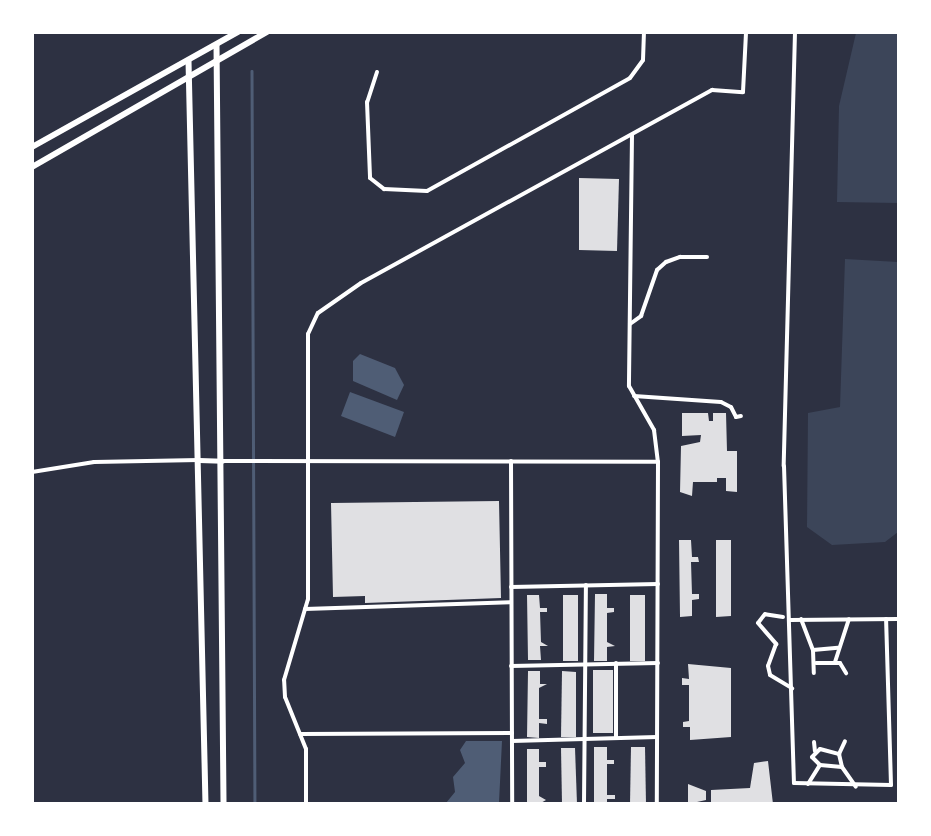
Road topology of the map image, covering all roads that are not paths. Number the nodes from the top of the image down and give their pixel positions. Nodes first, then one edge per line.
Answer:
1 (238, 32) edge
2 (268, 32) edge
3 (644, 32) edge
4 (746, 32) edge
5 (796, 32) edge
6 (217, 44) junction
7 (189, 61) junction
8 (220, 63) junction
9 (377, 72) dead end
10 (190, 81) junction
11 (632, 135) junction
12 (32, 147) edge
13 (32, 166) edge
14 (707, 257) dead end
15 (630, 324) junction
16 (634, 396) junction
17 (741, 416) dead end
18 (199, 460) junction
19 (222, 461) junction
20 (310, 462) junction
21 (511, 462) junction
22 (658, 462) junction
23 (32, 472) edge
24 (658, 584) junction
25 (586, 585) junction
26 (511, 587) junction
27 (511, 602) junction
28 (304, 610) junction
29 (783, 617) dead end
30 (849, 619) junction
31 (886, 619) junction
32 (898, 619) edge
33 (790, 620) junction
34 (801, 620) junction
35 (838, 648) junction
36 (813, 650) junction
37 (658, 662) junction
38 (835, 662) junction
39 (616, 663) junction
40 (816, 663) junction
41 (586, 664) junction
42 (512, 666) junction
43 (814, 673) dead end
44 (846, 673) dead end
45 (792, 688) junction
46 (512, 733) junction
47 (300, 734) junction
48 (657, 737) junction
49 (616, 738) junction
50 (586, 739) junction
51 (512, 741) junction
52 (814, 742) dead end
53 (845, 742) dead end
54 (815, 751) junction
55 (839, 754) junction
56 (820, 765) junction
57 (842, 767) junction
58 (808, 784) junction
59 (856, 787) junction
60 (206, 804) edge
61 (224, 804) edge
62 (306, 804) edge
63 (512, 804) edge
64 (584, 804) edge
65 (657, 804) edge

1 - 6 main road
2 - 8 main road
3 - 9 street
4 - 11 street
5 - 33 street
6 - 7 main road
6 - 8 main road
7 - 10 main road
7 - 12 main road
8 - 10 main road
8 - 19 main road
10 - 13 main road
10 - 18 main road
11 - 15 street
11 - 20 street
14 - 15 street
15 - 16 street
16 - 17 street
16 - 22 street
18 - 19 street
18 - 23 street
18 - 60 main road
19 - 20 street
19 - 61 main road
20 - 21 street
20 - 28 street
21 - 22 street
21 - 26 street
22 - 24 street
24 - 25 street
24 - 37 street
25 - 26 street
25 - 41 street
26 - 27 street
27 - 28 street
27 - 42 street
28 - 47 street
29 - 45 street
30 - 31 street
30 - 34 street
30 - 35 street
31 - 32 street
31 - 59 street
33 - 34 street
33 - 45 street
34 - 36 street
35 - 36 street
35 - 38 street
36 - 40 street
37 - 39 street
37 - 48 street
38 - 40 street
38 - 44 street
39 - 41 street
39 - 49 street
40 - 43 street
41 - 42 street
41 - 50 street
42 - 46 street
45 - 58 street
46 - 47 street
46 - 51 street
47 - 62 street
48 - 49 street
48 - 65 street
49 - 50 street
50 - 51 street
50 - 64 street
51 - 63 street
52 - 54 street
53 - 55 street
54 - 55 street
54 - 56 street
55 - 57 street
56 - 57 street
56 - 58 street
57 - 59 street
58 - 59 street

